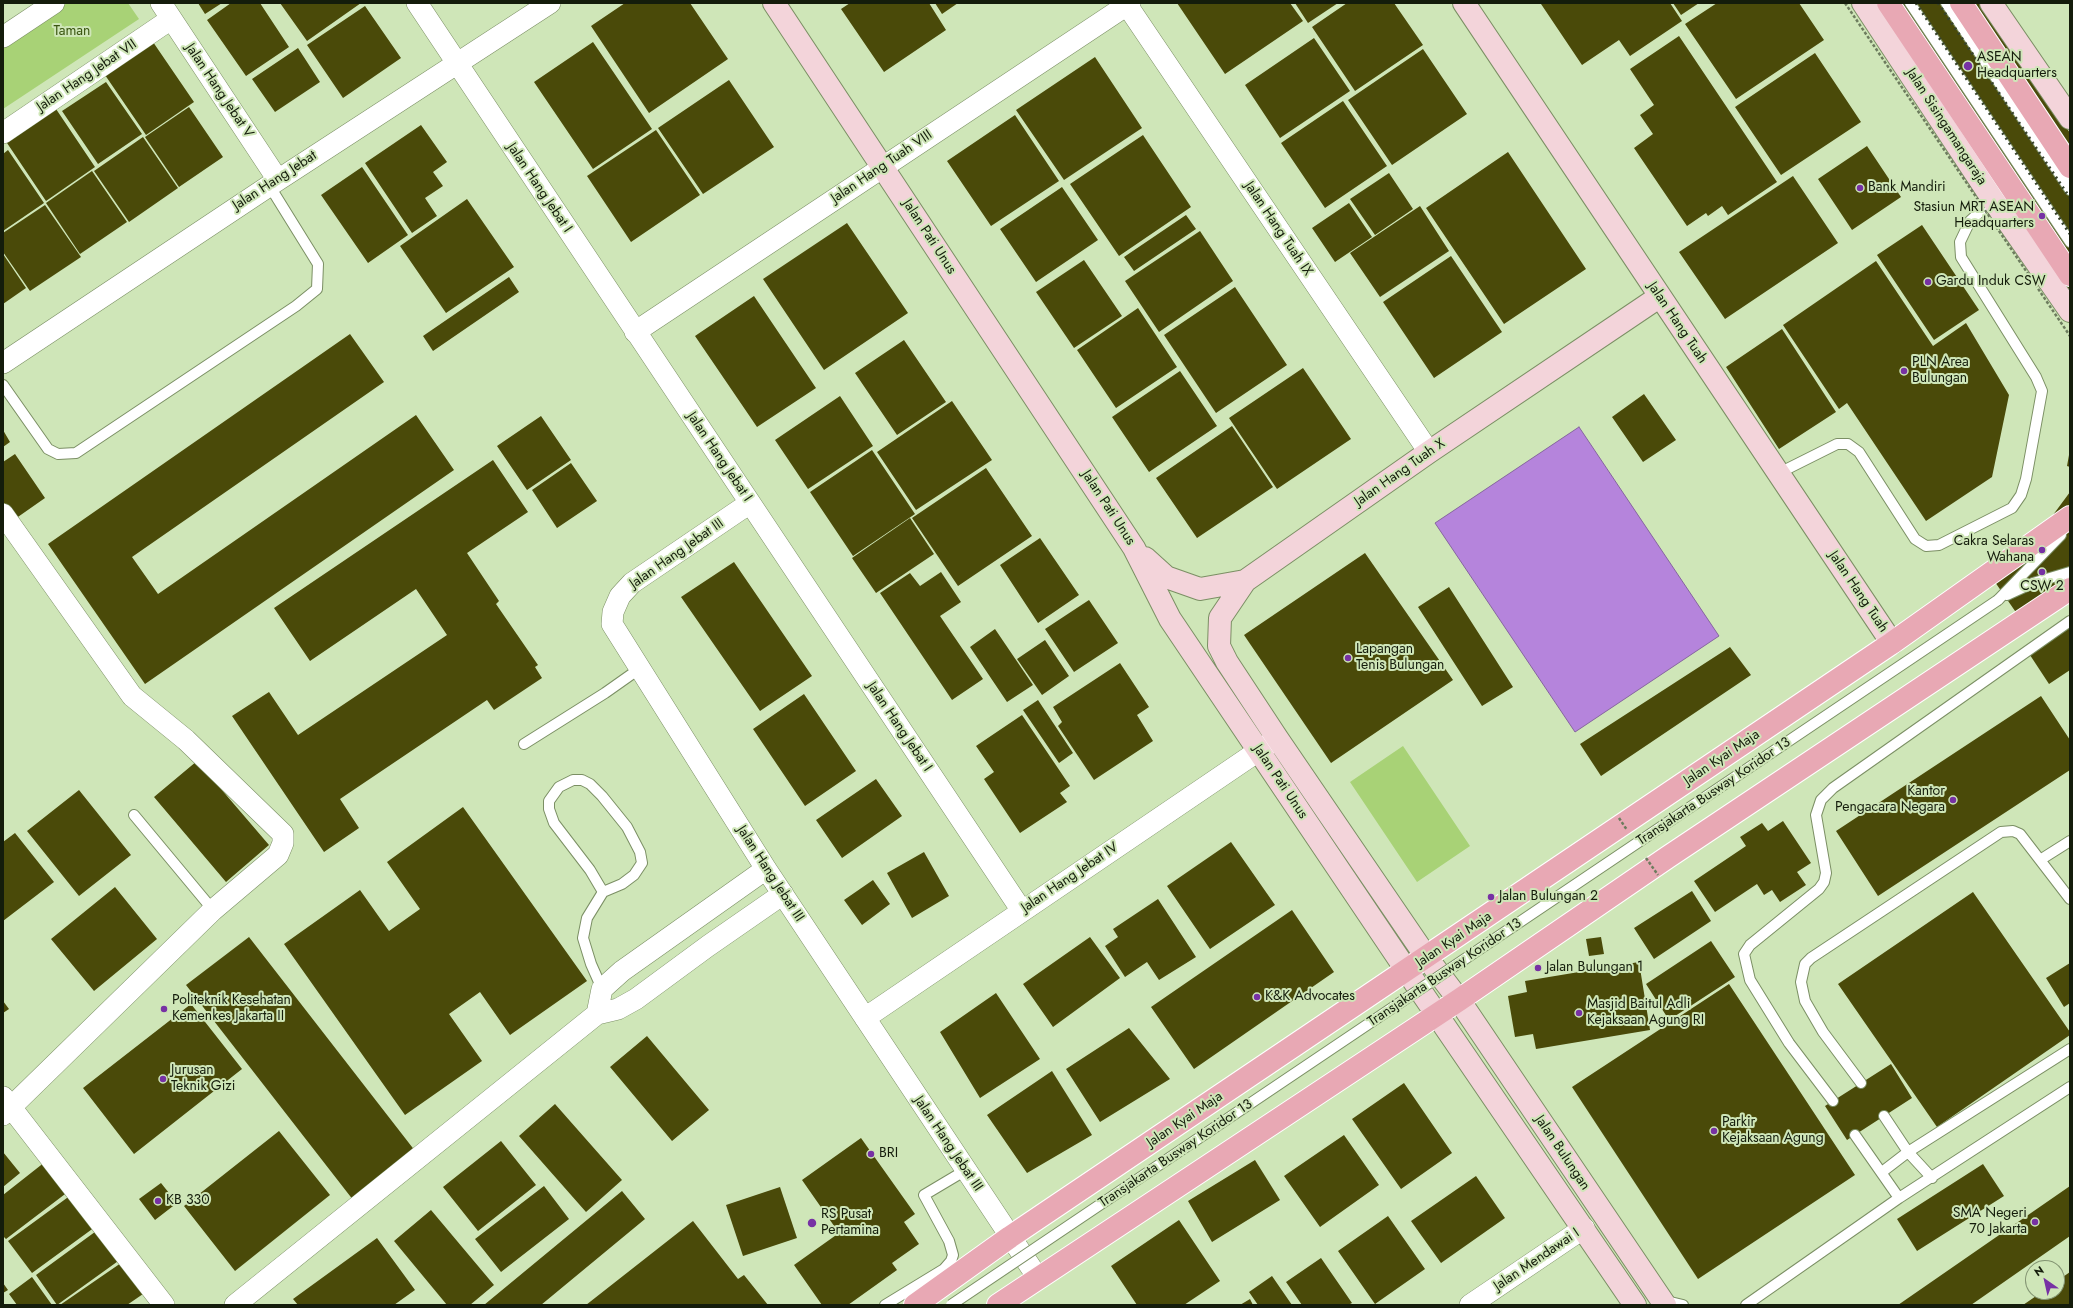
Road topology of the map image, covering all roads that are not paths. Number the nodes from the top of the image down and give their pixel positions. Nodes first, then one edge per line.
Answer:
1 (54, 3) edge
2 (417, 3) edge
3 (550, 3) edge
4 (774, 3) edge
5 (1464, 3) edge
6 (1863, 3) edge
7 (1888, 3) edge
8 (1910, 3) edge
9 (1946, 3) edge
10 (1961, 3) edge
11 (1991, 3) edge
12 (1128, 4) edge
13 (166, 11) edge
14 (3, 36) edge
15 (456, 64) junction
16 (1943, 104) junction
17 (2070, 118) edge
18 (3, 133) edge
19 (882, 167) junction
20 (2070, 167) edge
21 (273, 182) junction
22 (2070, 190) edge
23 (1993, 200) junction
24 (2070, 242) edge
25 (2070, 275) edge
26 (1659, 297) junction
27 (2070, 311) edge
28 (635, 332) junction
29 (3, 363) edge
30 (3, 385) edge
31 (1429, 452) junction
32 (1779, 474) junction
33 (750, 503) junction
34 (3, 514) edge
35 (2070, 517) edge
36 (2070, 528) edge
37 (1134, 548) junction
38 (2070, 572) edge
39 (1245, 581) junction
40 (2070, 589) edge
41 (1998, 600) junction
42 (2070, 621) edge
43 (1892, 643) junction
44 (639, 669) junction
45 (1277, 738) junction
46 (524, 744) dead end
47 (1258, 750) junction
48 (134, 814) dead end
49 (2070, 841) edge
50 (2040, 860) junction
51 (766, 868) junction
52 (603, 892) junction
53 (782, 894) junction
54 (2070, 899) edge
55 (214, 910) junction
56 (1022, 911) junction
57 (1427, 958) junction
58 (1407, 971) junction
59 (602, 989) junction
60 (1459, 1000) junction
61 (618, 1009) junction
62 (597, 1014) junction
63 (1438, 1014) junction
64 (865, 1018) junction
65 (2070, 1049) edge
66 (1861, 1083) dead end
67 (2070, 1087) edge
68 (1832, 1101) dead end
69 (6, 1106) edge
70 (1884, 1116) dead end
71 (1855, 1135) dead end
72 (1908, 1152) junction
73 (966, 1170) junction
74 (1882, 1172) junction
75 (1932, 1178) junction
76 (1899, 1198) junction
77 (1584, 1228) junction
78 (1010, 1237) junction
79 (1038, 1278) junction
80 (1670, 1303) edge
81 (164, 1305) edge
82 (235, 1305) edge
83 (886, 1305) edge
84 (915, 1305) edge
85 (951, 1305) edge
86 (998, 1305) edge
87 (1470, 1305) edge
88 (1636, 1305) edge
89 (1746, 1305) edge

1 - 14 street
2 - 15 street, Jalan Hang Jebat I
3 - 15 street, Jalan Hang Jebat
4 - 19 street, Jalan Pati Unus
5 - 26 street, Jalan Hang Tuah
6 - 16 street, Jalan Sisingamangaraja
7 - 16 main road, Jalan Sisingamangaraja
8 - 24 lane
9 - 22 lane
10 - 20 main road
11 - 17 street
12 - 19 street, Jalan Hang Tuah VIII
12 - 31 street, Jalan Hang Tuah IX
13 - 18 street, Jalan Hang Jebat VII
13 - 21 street, Jalan Hang Jebat V
15 - 21 street, Jalan Hang Jebat
15 - 28 street, Jalan Hang Jebat I
16 - 23 street, Jalan Sisingamangaraja
16 - 25 main road, Jalan Sisingamangaraja
19 - 28 street, Jalan Hang Tuah VIII
19 - 37 street, Jalan Pati Unus
21 - 29 street, Jalan Hang Jebat
21 - 30 lane
23 - 27 street, Jalan Sisingamangaraja
23 - 32 lane
26 - 31 street, Jalan Hang Tuah X
26 - 32 street, Jalan Hang Tuah
28 - 33 street, Jalan Hang Jebat I
31 - 39 street, Jalan Hang Tuah X
32 - 43 street, Jalan Hang Tuah
33 - 44 street, Jalan Hang Jebat III
33 - 56 street, Jalan Hang Jebat I
34 - 55 street
35 - 43 main road, Jalan Kyai Maja
36 - 41 lane, Transjakarta Busway Koridor 13
37 - 39 street, Jalan Hang Tuah X
37 - 47 street, Jalan Pati Unus
38 - 41 lane, Transjakarta Busway Koridor 13
39 - 45 street, Jalan Pati Unus
40 - 60 main road
41 - 85 lane, Transjakarta Busway Koridor 13, bridge
42 - 68 lane
43 - 57 main road, Jalan Kyai Maja
44 - 46 lane
44 - 51 street, Jalan Hang Jebat III
45 - 47 street, Jalan Hang Jebat IV
45 - 57 street, Jalan Pati Unus
47 - 56 street, Jalan Hang Jebat IV
47 - 58 street, Jalan Pati Unus
48 - 55 lane
49 - 50 lane
50 - 54 lane
50 - 66 lane
51 - 53 street, Jalan Hang Jebat III
51 - 59 street
52 - 52 lane
52 - 59 lane
53 - 61 street
53 - 64 street, Jalan Hang Jebat III
55 - 69 street
56 - 64 street, Jalan Hang Jebat IV
57 - 58 main road, Jalan Kyai Maja
57 - 60 street, Jalan Pati Unus
58 - 63 street, Jalan Pati Unus
58 - 78 main road, Jalan Kyai Maja
59 - 61 lane
59 - 62 street
60 - 63 main road
60 - 80 street, Jalan Bulungan
61 - 62 street
62 - 82 street
63 - 77 street, Jalan Bulungan
63 - 79 main road
64 - 73 street, Jalan Hang Jebat III
65 - 72 lane
67 - 75 lane
69 - 81 street
70 - 72 lane
71 - 74 lane
72 - 74 lane
72 - 75 lane
73 - 78 street, Jalan Hang Jebat III
73 - 83 lane
74 - 76 lane
75 - 76 lane
76 - 89 lane
77 - 87 street, Jalan Mendawai I
77 - 88 street, Jalan Bulungan
78 - 79 street, Jalan Hang Jebat III
78 - 84 main road, Jalan Kyai Maja
79 - 86 main road

